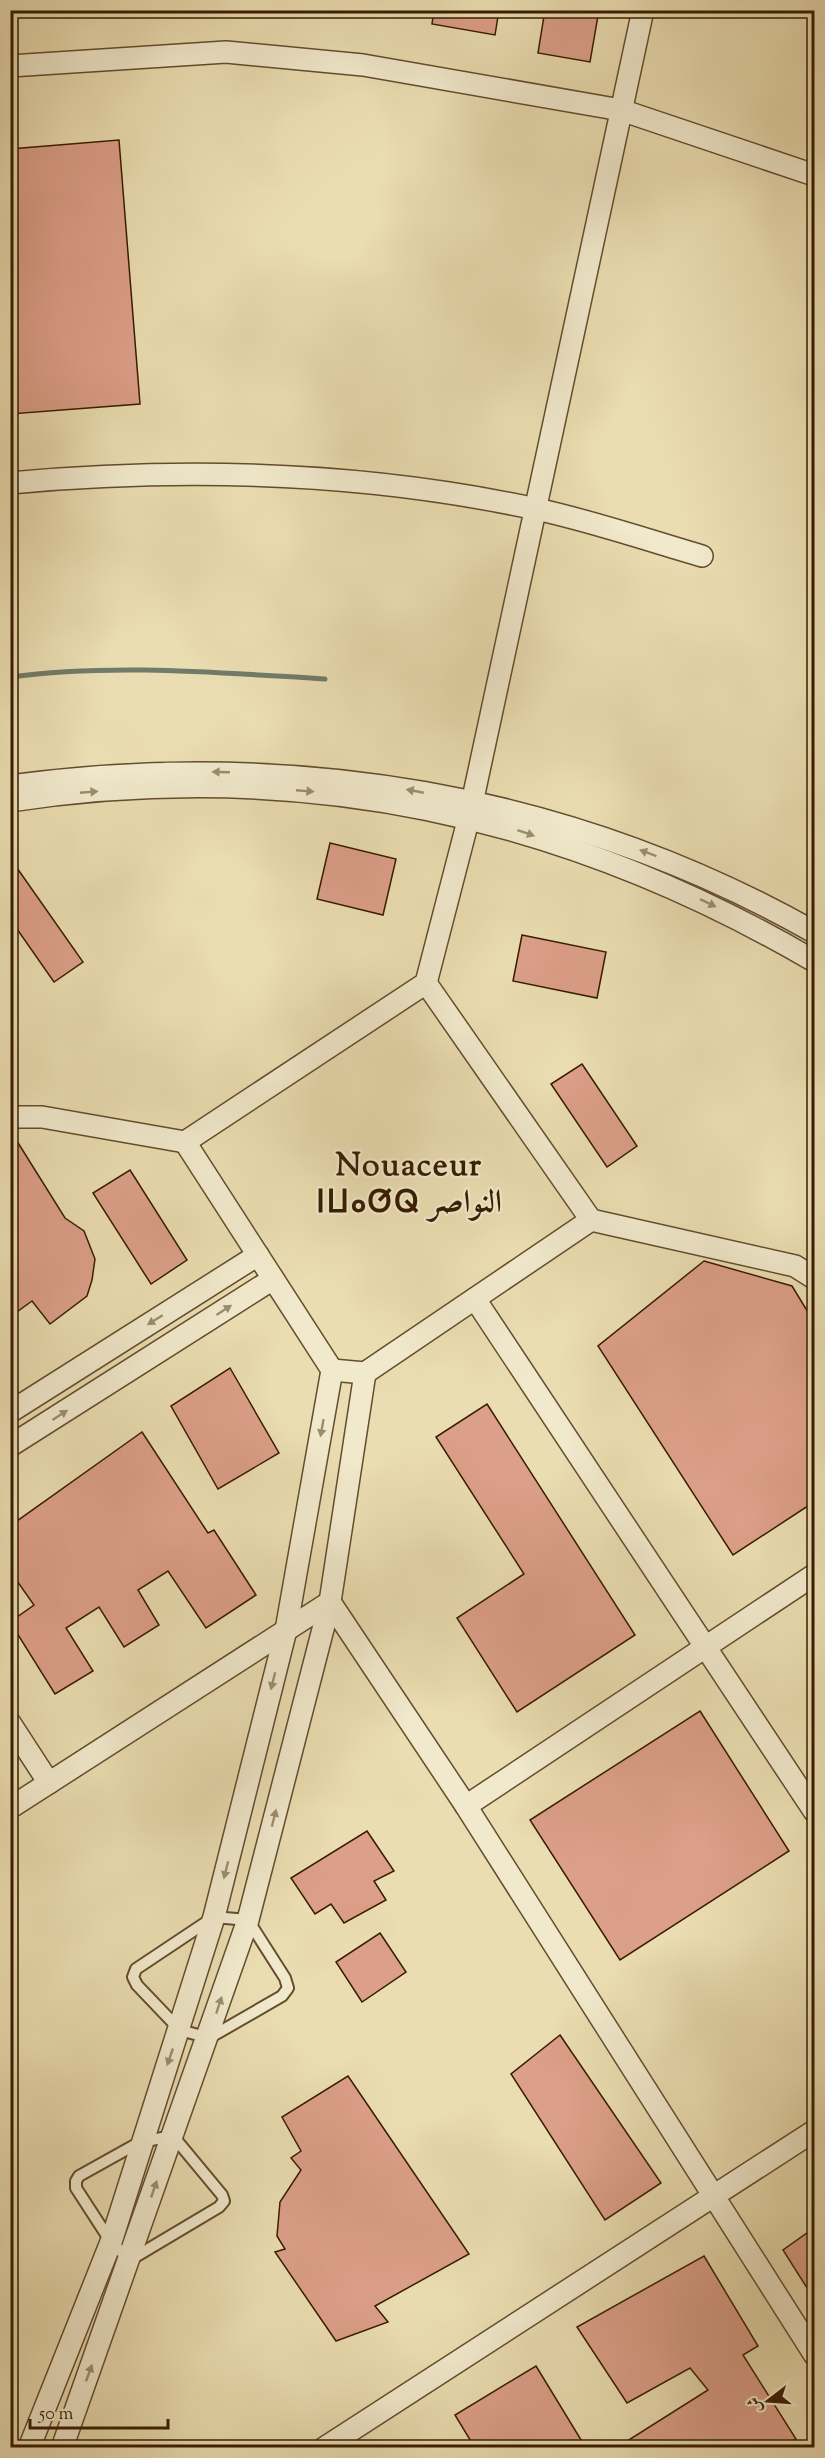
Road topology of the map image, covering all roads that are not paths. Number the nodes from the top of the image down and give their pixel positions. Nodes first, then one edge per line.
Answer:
1 (643, 10) edge
2 (10, 66) edge
3 (621, 110) junction
4 (814, 175) edge
5 (10, 483) edge
6 (536, 509) junction
7 (702, 556) dead end
8 (10, 786) edge
9 (61, 786) junction
10 (10, 801) edge
11 (471, 810) junction
12 (814, 932) edge
13 (814, 961) edge
14 (426, 983) junction
15 (10, 1117) edge
16 (185, 1142) junction
17 (591, 1220) junction
18 (258, 1255) junction
19 (814, 1278) edge
20 (273, 1279) junction
21 (475, 1299) junction
22 (333, 1370) junction
23 (365, 1373) junction
24 (10, 1412) edge
25 (10, 1446) edge
26 (814, 1575) edge
27 (330, 1602) junction
28 (286, 1630) junction
29 (708, 1647) junction
30 (10, 1723) edge
31 (49, 1783) junction
32 (466, 1806) junction
33 (10, 1808) edge
34 (814, 1811) edge
35 (214, 1917) junction
36 (248, 1920) junction
37 (180, 2030) junction
38 (209, 2038) junction
39 (814, 2131) edge
40 (173, 2136) junction
41 (140, 2142) junction
42 (714, 2196) junction
43 (111, 2242) junction
44 (130, 2260) junction
45 (814, 2354) edge
46 (29, 2448) edge
47 (62, 2448) edge
48 (324, 2448) edge

1 - 3 street
2 - 3 street
3 - 4 street
3 - 6 street
5 - 6 street
6 - 7 street
6 - 11 street
8 - 9 street
9 - 10 street
9 - 11 street
12 -> 11 street
11 -> 13 street
11 - 14 street
14 - 16 street
14 - 17 street
15 - 16 street
16 - 18 street
17 - 19 street
17 - 21 street
18 - 20 street
18 -> 24 street
20 - 22 street
25 -> 20 street
21 - 23 street
21 - 29 street
22 - 23 street
22 -> 28 street
23 - 27 street
26 - 29 street
27 - 28 street
27 - 32 street
36 -> 27 street
28 - 31 street
28 -> 35 street
29 - 32 street
29 - 34 street
30 - 31 street
31 - 33 street
32 - 42 street
35 - 36 lane
35 - 37 street
35 - 37 lane
38 -> 36 street
36 - 38 lane
37 - 38 lane
37 -> 41 street
38 - 40 street
39 - 42 street
40 - 41 lane
44 -> 40 street
40 - 44 lane
41 - 43 street
41 - 43 lane
42 - 45 street
42 - 48 street
43 - 44 lane
43 - 46 street
47 -> 44 street

